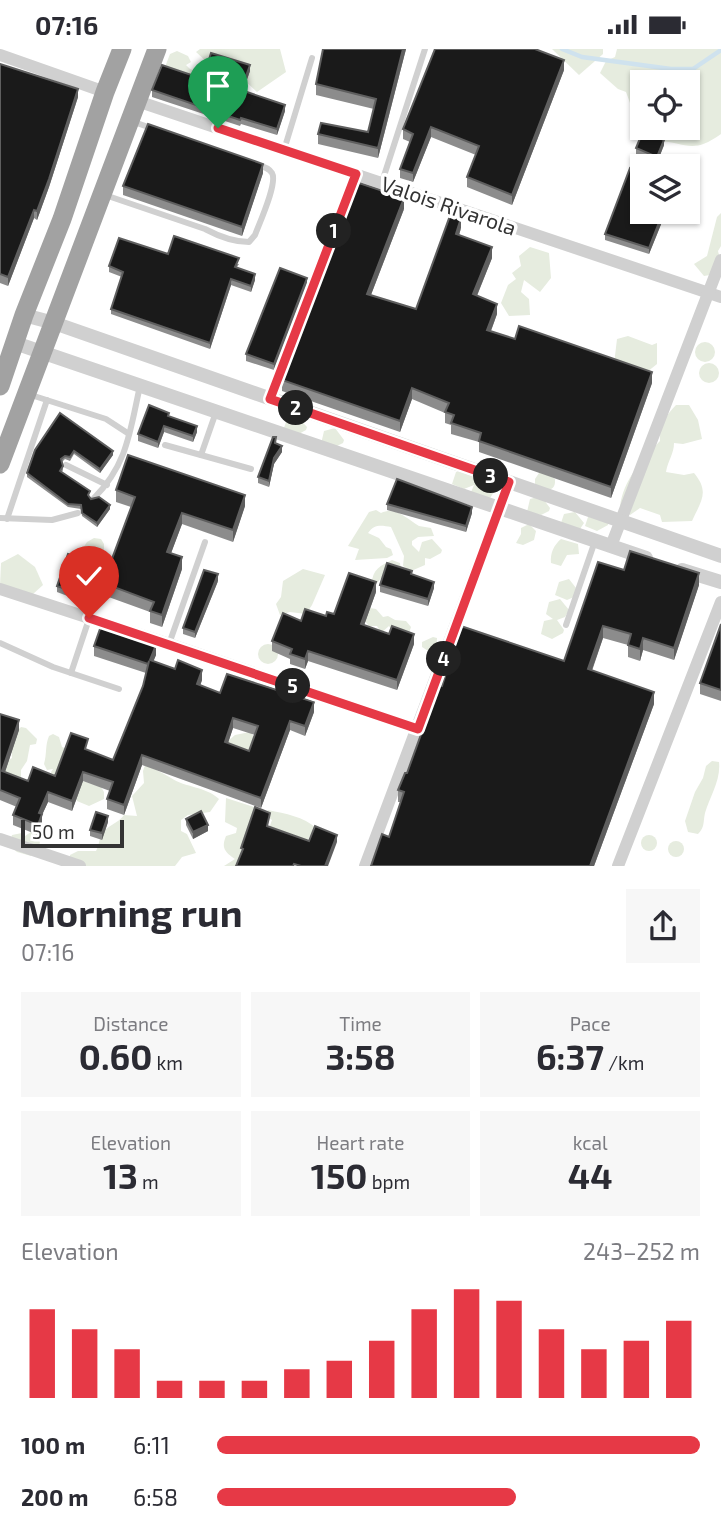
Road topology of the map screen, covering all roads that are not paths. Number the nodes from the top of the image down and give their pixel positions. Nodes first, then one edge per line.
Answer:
1 (122, 49) edge
2 (157, 49) edge
3 (425, 49) edge
4 (0, 55) edge
5 (312, 58) dead end
6 (105, 92) junction
7 (137, 101) junction
8 (130, 121) junction
9 (156, 130) edge
10 (284, 150) junction
11 (254, 163) edge
12 (356, 174) junction
13 (382, 182) junction
14 (102, 194) junction
15 (721, 260) edge
16 (715, 295) edge
17 (38, 319) junction
18 (9, 349) edge
19 (42, 353) junction
20 (0, 386) edge
21 (141, 386) junction
22 (28, 394) junction
23 (270, 399) junction
24 (47, 400) junction
25 (216, 412) junction
26 (129, 434) junction
27 (165, 445) dead end
28 (201, 455) junction
29 (0, 464) edge
30 (66, 465) edge
31 (251, 469) dead end
32 (509, 482) junction
33 (107, 485) junction
34 (94, 498) edge
35 (499, 509) junction
36 (78, 513) edge
37 (4, 519) edge
38 (622, 520) junction
39 (595, 541) junction
40 (205, 543) dead end
41 (611, 546) junction
42 (721, 556) edge
43 (721, 582) edge
44 (0, 589) edge
45 (721, 602) edge
46 (89, 618) junction
47 (566, 625) dead end
48 (0, 643) edge
49 (169, 644) junction
50 (71, 673) junction
51 (120, 689) dead end
52 (418, 729) junction
53 (0, 839) edge
54 (80, 866) edge
55 (365, 866) edge
56 (618, 866) edge

1 - 6 highway
2 - 7 highway
3 - 13 lane
4 - 6 street
5 - 10 lane
6 - 17 highway
7 - 8 highway
7 - 10 street, Valois Rivarola
8 - 9 lane
8 - 14 highway
10 - 12 street, Valois Rivarola
11 - 14 lane
12 - 13 street, Valois Rivarola
12 - 23 lane
13 - 16 street, Valois Rivarola
14 - 17 highway
15 - 16 street
16 - 38 street
17 - 18 highway
17 - 19 highway
17 - 23 street
18 - 19 street
18 - 20 highway
19 - 21 street
19 - 22 highway
21 - 25 street
21 - 26 lane
22 - 24 lane
22 - 29 highway
23 - 32 street
24 - 26 lane
24 - 37 lane
25 - 28 lane
25 - 35 street
26 - 33 lane
27 - 28 lane
28 - 31 lane
30 - 33 lane
32 - 35 street
32 - 38 street
33 - 34 lane
35 - 39 street
35 - 52 street
36 - 37 lane
38 - 41 street
38 - 42 street
39 - 41 street
39 - 47 lane
40 - 49 lane
41 - 43 street
44 - 46 street
45 - 56 street
46 - 49 street
46 - 50 lane
48 - 50 lane
49 - 52 street
50 - 51 lane
52 - 55 street
53 - 54 street

